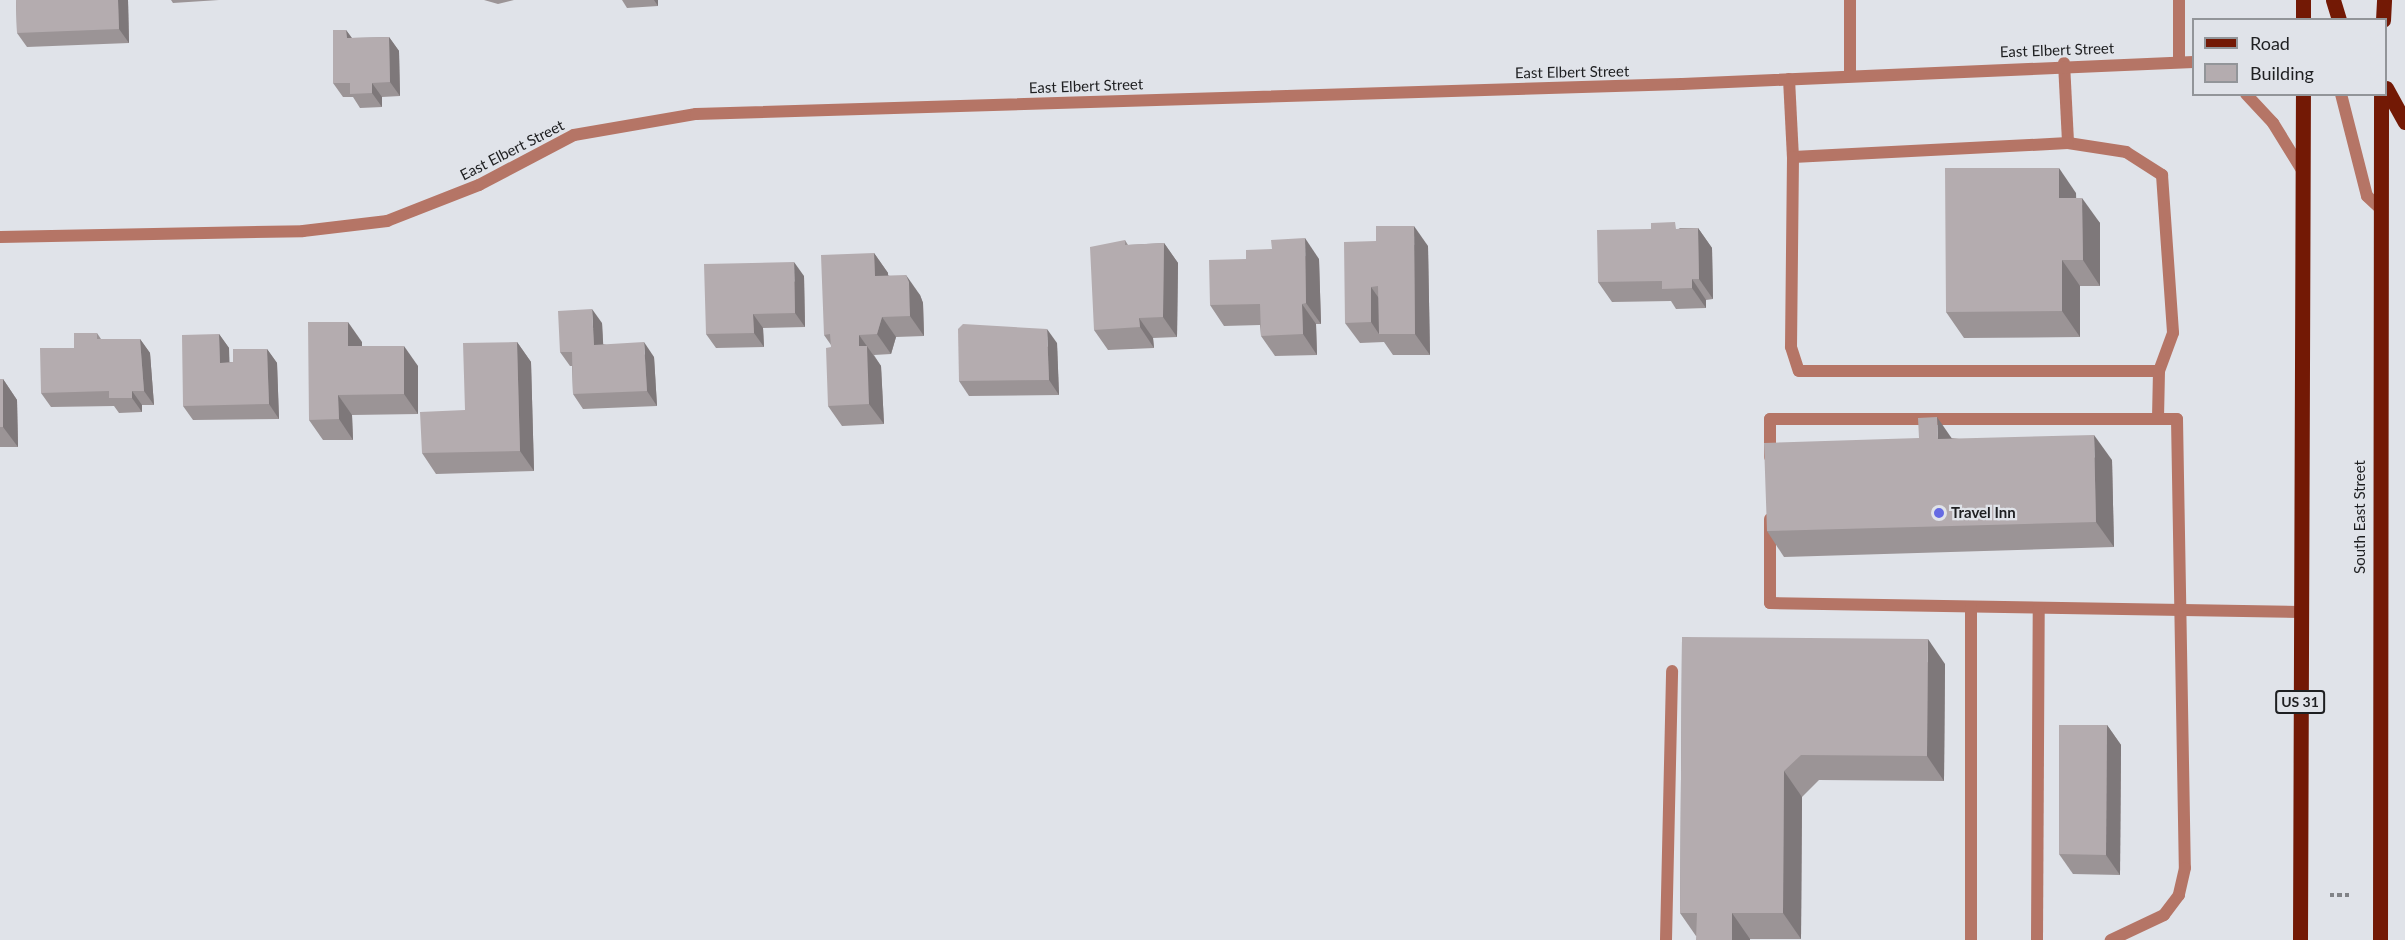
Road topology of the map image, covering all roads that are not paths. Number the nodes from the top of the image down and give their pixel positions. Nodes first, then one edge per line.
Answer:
1 (1850, 0) edge
2 (2179, 0) edge
3 (2303, 0) edge
4 (2333, 0) edge
5 (2384, 0) edge
6 (2303, 18) edge
7 (2338, 18) edge
8 (2383, 18) edge
9 (2179, 62) junction
10 (2192, 62) edge
11 (2064, 63) junction
12 (1850, 76) junction
13 (1789, 79) junction
14 (2387, 91) edge
15 (2248, 96) edge
16 (2303, 96) edge
17 (2342, 96) edge
18 (2381, 96) edge
19 (2405, 122) edge
20 (2068, 143) junction
21 (1793, 157) junction
22 (2301, 170) junction
23 (2380, 208) junction
24 (0, 237) edge
25 (2159, 370) junction
26 (2158, 418) junction
27 (1770, 476) edge
28 (1770, 500) edge
29 (1971, 607) junction
30 (2039, 608) junction
31 (2180, 610) junction
32 (2300, 612) junction
33 (1672, 671) dead end
34 (1666, 940) edge
35 (1971, 940) edge
36 (2037, 940) edge
37 (2110, 940) edge
38 (2300, 940) edge
39 (2380, 940) edge

1 - 12 street
2 - 9 street
3 - 6 main road
4 - 7 main road
5 - 8 main road
9 - 10 street, East Elbert Street
9 - 11 street, East Elbert Street
11 - 12 street, East Elbert Street
11 - 20 street
12 - 13 street, East Elbert Street
13 - 21 street
13 - 24 street, East Elbert Street
14 - 19 main road
15 - 22 street
16 - 22 main road, US 31
17 - 23 street
18 - 23 main road, South East Street
20 - 21 street
20 - 25 street
21 - 25 street
22 - 32 main road, US 31
23 - 39 main road, South East Street
25 - 26 street
26 - 27 street
26 - 31 street
28 - 29 street
29 - 30 street
29 - 35 street
30 - 31 street
30 - 36 street
31 - 32 street
31 - 37 street
32 - 38 main road, US 31
33 - 34 street

